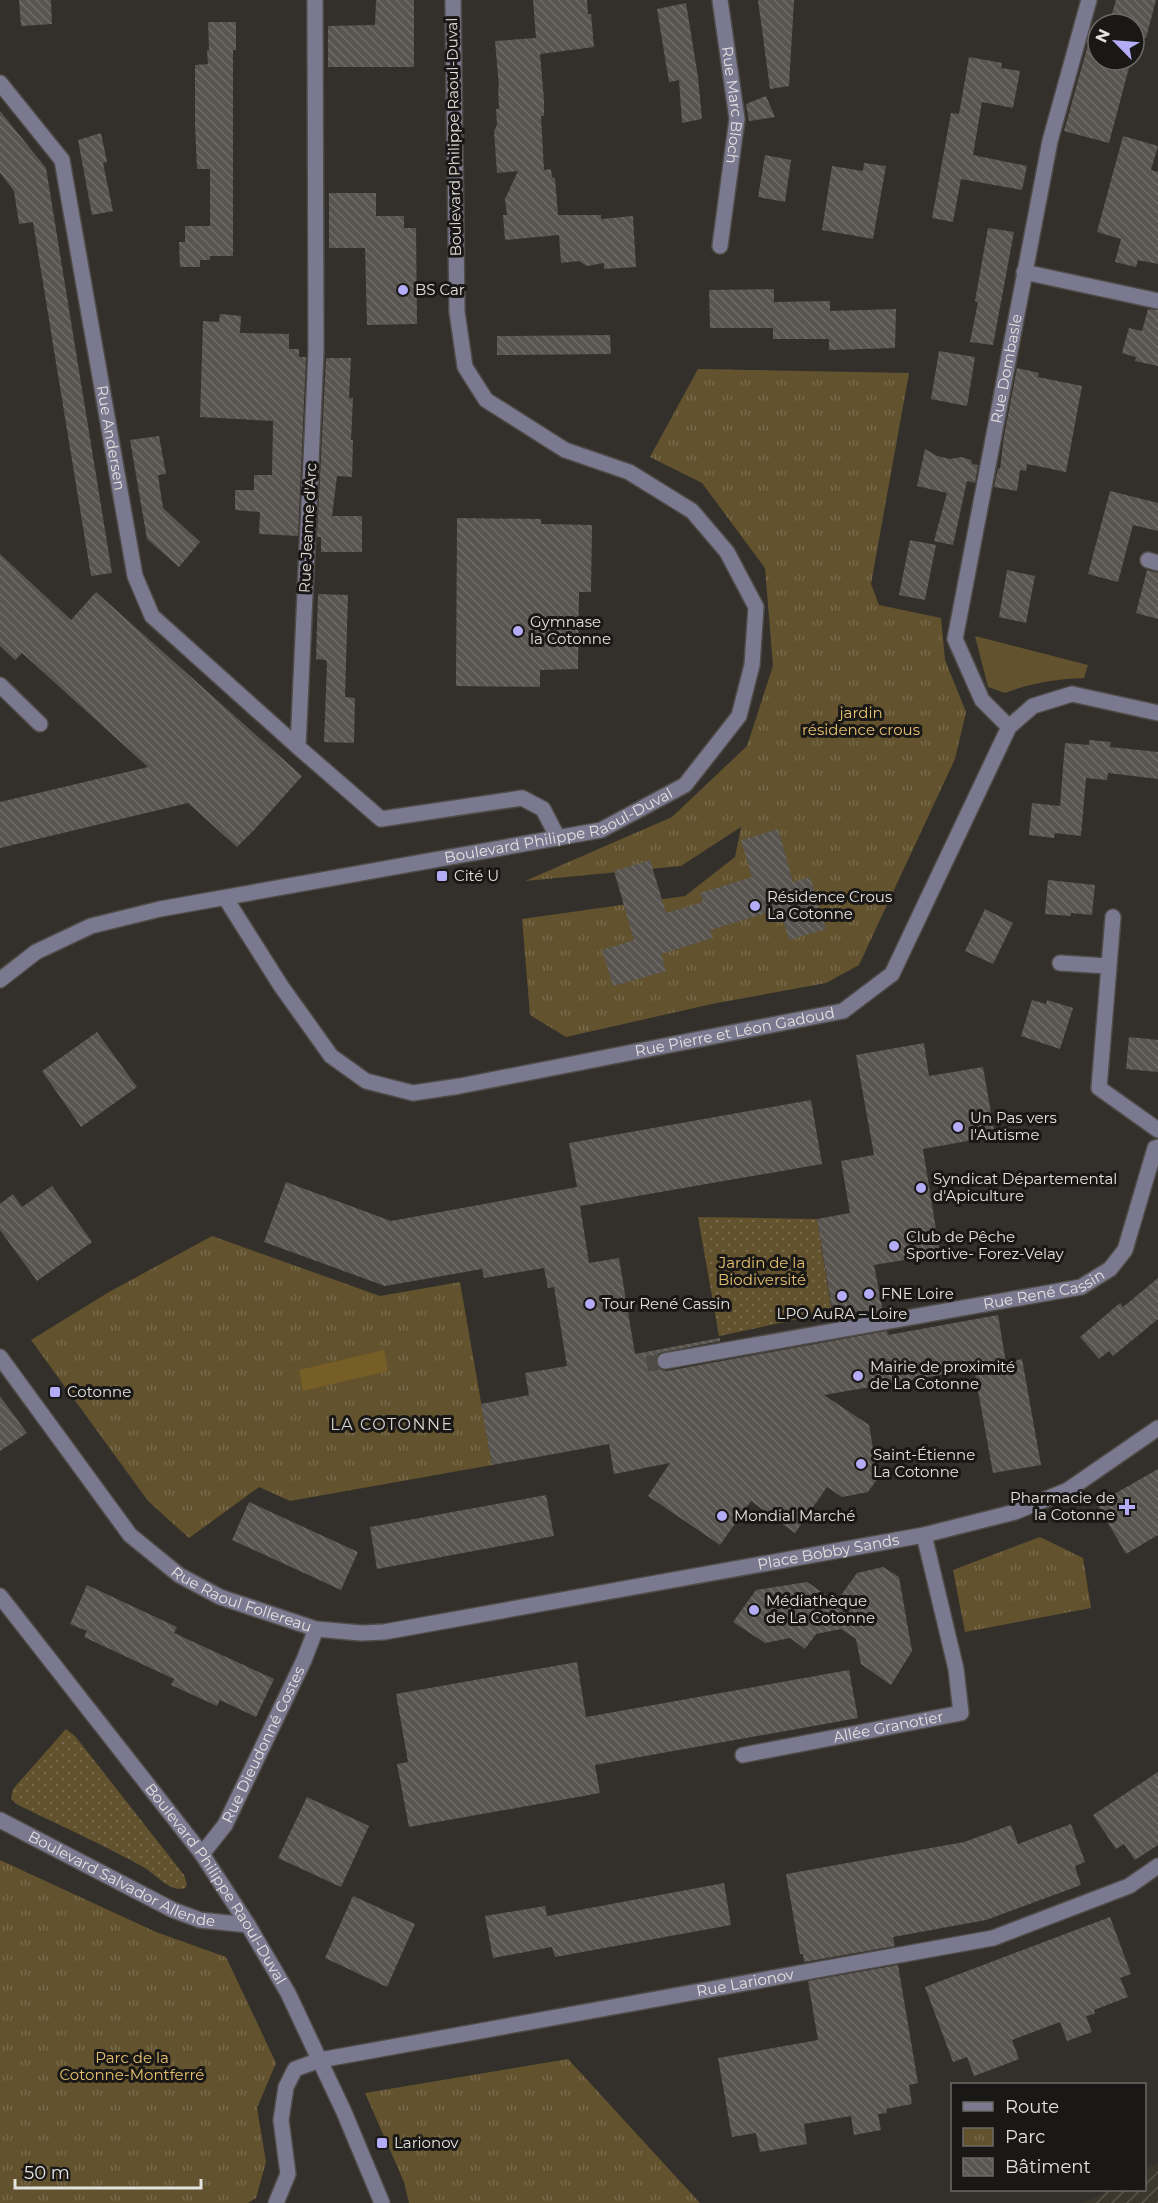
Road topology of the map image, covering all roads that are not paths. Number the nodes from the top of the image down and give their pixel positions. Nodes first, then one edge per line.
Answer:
1 (315, 0) edge
2 (453, 0) edge
3 (720, 0) edge
4 (1089, 0) edge
5 (0, 83) edge
6 (720, 246) dead end
7 (1024, 272) junction
8 (1158, 301) edge
9 (0, 685) edge
10 (1158, 713) edge
11 (40, 724) dead end
12 (1009, 727) junction
13 (298, 747) junction
14 (558, 838) junction
15 (226, 899) junction
16 (1113, 917) dead end
17 (1060, 963) dead end
18 (1108, 966) junction
19 (0, 980) edge
20 (1158, 1130) edge
21 (1158, 1147) edge
22 (0, 1357) edge
23 (665, 1361) tunnel mouth
24 (1158, 1428) edge
25 (924, 1535) junction
26 (584, 1595) joint
27 (0, 1596) edge
28 (316, 1629) junction
29 (743, 1755) dead end
30 (0, 1820) edge
31 (202, 1854) junction
32 (1158, 1866) edge
33 (248, 1925) junction
34 (320, 2060) junction
35 (276, 2203) edge
36 (382, 2203) edge

1 - 13 street, Rue Jeanne d'Arc
2 - 14 street, Boulevard Philippe Raoul-Duval
3 - 6 street, Rue Marc Bloch
4 - 7 street, Rue Dombasle
5 - 13 street, Rue Andersen
7 - 8 street
7 - 12 street, Rue Dombasle
9 - 11 street
10 - 12 street, Rue Pierre et Léon Gadoud
12 - 15 street, Rue Pierre et Léon Gadoud
13 - 14 street
14 - 15 street, Boulevard Philippe Raoul-Duval
15 - 19 street, Boulevard Philippe Raoul-Duval
16 - 18 street
17 - 18 street
18 - 20 street
21 - 23 street, Rue René Cassin
22 - 28 street, Rue Raoul Follereau
24 - 25 street, Place Bobby Sands
25 - 26 street, Place Bobby Sands
25 - 29 street, Allée Granotier
26 - 28 street, Rue Raoul Follereau
27 - 31 street, Boulevard Philippe Raoul-Duval
28 - 31 street, Rue Dieudonné Costes
30 - 33 street, Boulevard Salvador Allende
31 - 33 street, Boulevard Philippe Raoul-Duval
32 - 34 street, Rue Larionov
33 - 34 street, Boulevard Philippe Raoul-Duval
34 - 35 street, Rue Larionov
34 - 36 street, Boulevard Philippe Raoul-Duval

